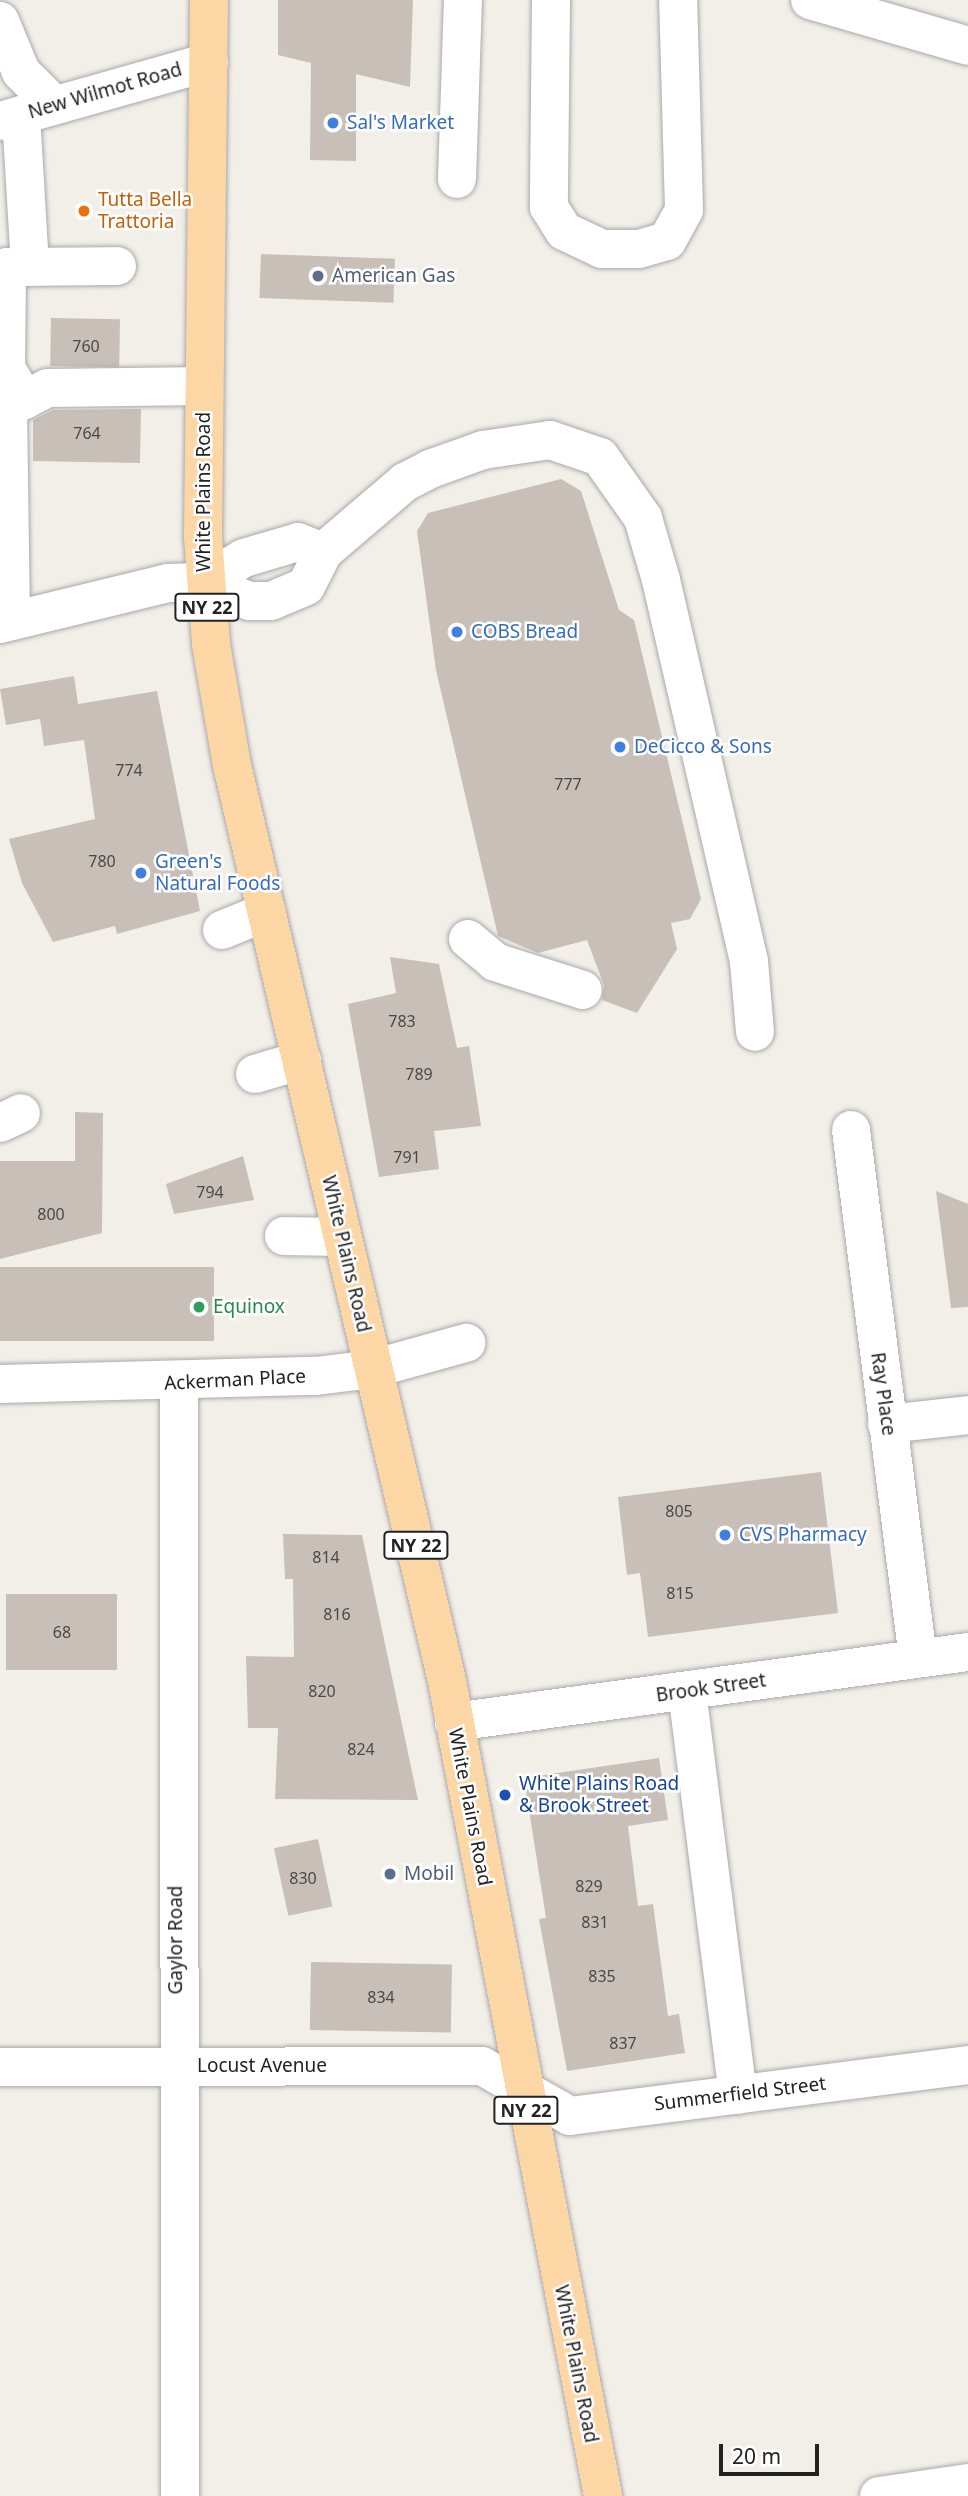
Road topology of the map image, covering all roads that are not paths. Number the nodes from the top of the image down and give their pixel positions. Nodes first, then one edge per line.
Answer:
1 (209, 0) edge
2 (463, 0) edge
3 (551, 0) edge
4 (678, 0) edge
5 (810, 0) edge
6 (0, 21) edge
7 (968, 46) edge
8 (209, 62) junction
9 (25, 114) edge
10 (457, 180) dead end
11 (117, 266) dead end
12 (30, 267) junction
13 (204, 386) junction
14 (25, 400) junction
15 (204, 582) junction
16 (5, 623) edge
17 (266, 912) junction
18 (222, 930) dead end
19 (468, 939) dead end
20 (583, 990) dead end
21 (755, 1032) dead end
22 (303, 1060) junction
23 (255, 1074) dead end
24 (851, 1130) dead end
25 (284, 1236) dead end
26 (341, 1237) junction
27 (466, 1343) dead end
28 (372, 1369) junction
29 (0, 1384) edge
30 (179, 1384) junction
31 (968, 1415) edge
32 (887, 1424) junction
33 (968, 1652) edge
34 (918, 1658) junction
35 (687, 1691) junction
36 (454, 1722) junction
37 (968, 2065) edge
38 (176, 2066) junction
39 (0, 2067) edge
40 (521, 2082) junction
41 (738, 2095) junction
42 (968, 2483) edge
43 (180, 2496) edge
44 (603, 2496) edge
45 (879, 2496) edge

1 - 8 main road, White Plains Road / NY 22
2 - 10 street
3 - 4 street
5 - 7 street
6 - 9 street
8 - 9 street, New Wilmot Road
8 - 13 main road, White Plains Road / NY 22
9 - 12 street
11 - 12 street
12 - 14 street
13 - 14 street
13 - 15 main road, White Plains Road / NY 22
14 - 16 street
15 - 16 street
15 - 17 main road, White Plains Road / NY 22
15 - 21 street
17 - 18 street
17 - 22 main road, White Plains Road / NY 22
19 - 20 street
22 - 23 street
22 - 26 main road, White Plains Road / NY 22
24 - 32 street, Ray Place
25 - 26 street
26 - 28 main road, White Plains Road / NY 22
27 - 28 street, Ackerman Place
28 - 30 street, Ackerman Place
28 - 36 main road, White Plains Road / NY 22
29 - 30 street, Ackerman Place
30 - 38 street, Gaylor Road
31 - 32 street
32 - 34 street, Ray Place
33 - 34 street, Brook Street
34 - 35 street, Brook Street
35 - 36 street, Brook Street
35 - 41 street
36 - 40 main road, White Plains Road / NY 22
37 - 41 street, Summerfield Street
38 - 39 street, Locust Avenue
38 - 40 street, Locust Avenue
38 - 43 street, Gaylor Road
40 - 41 street, Summerfield Street
40 - 44 main road, White Plains Road / NY 22
42 - 45 street

